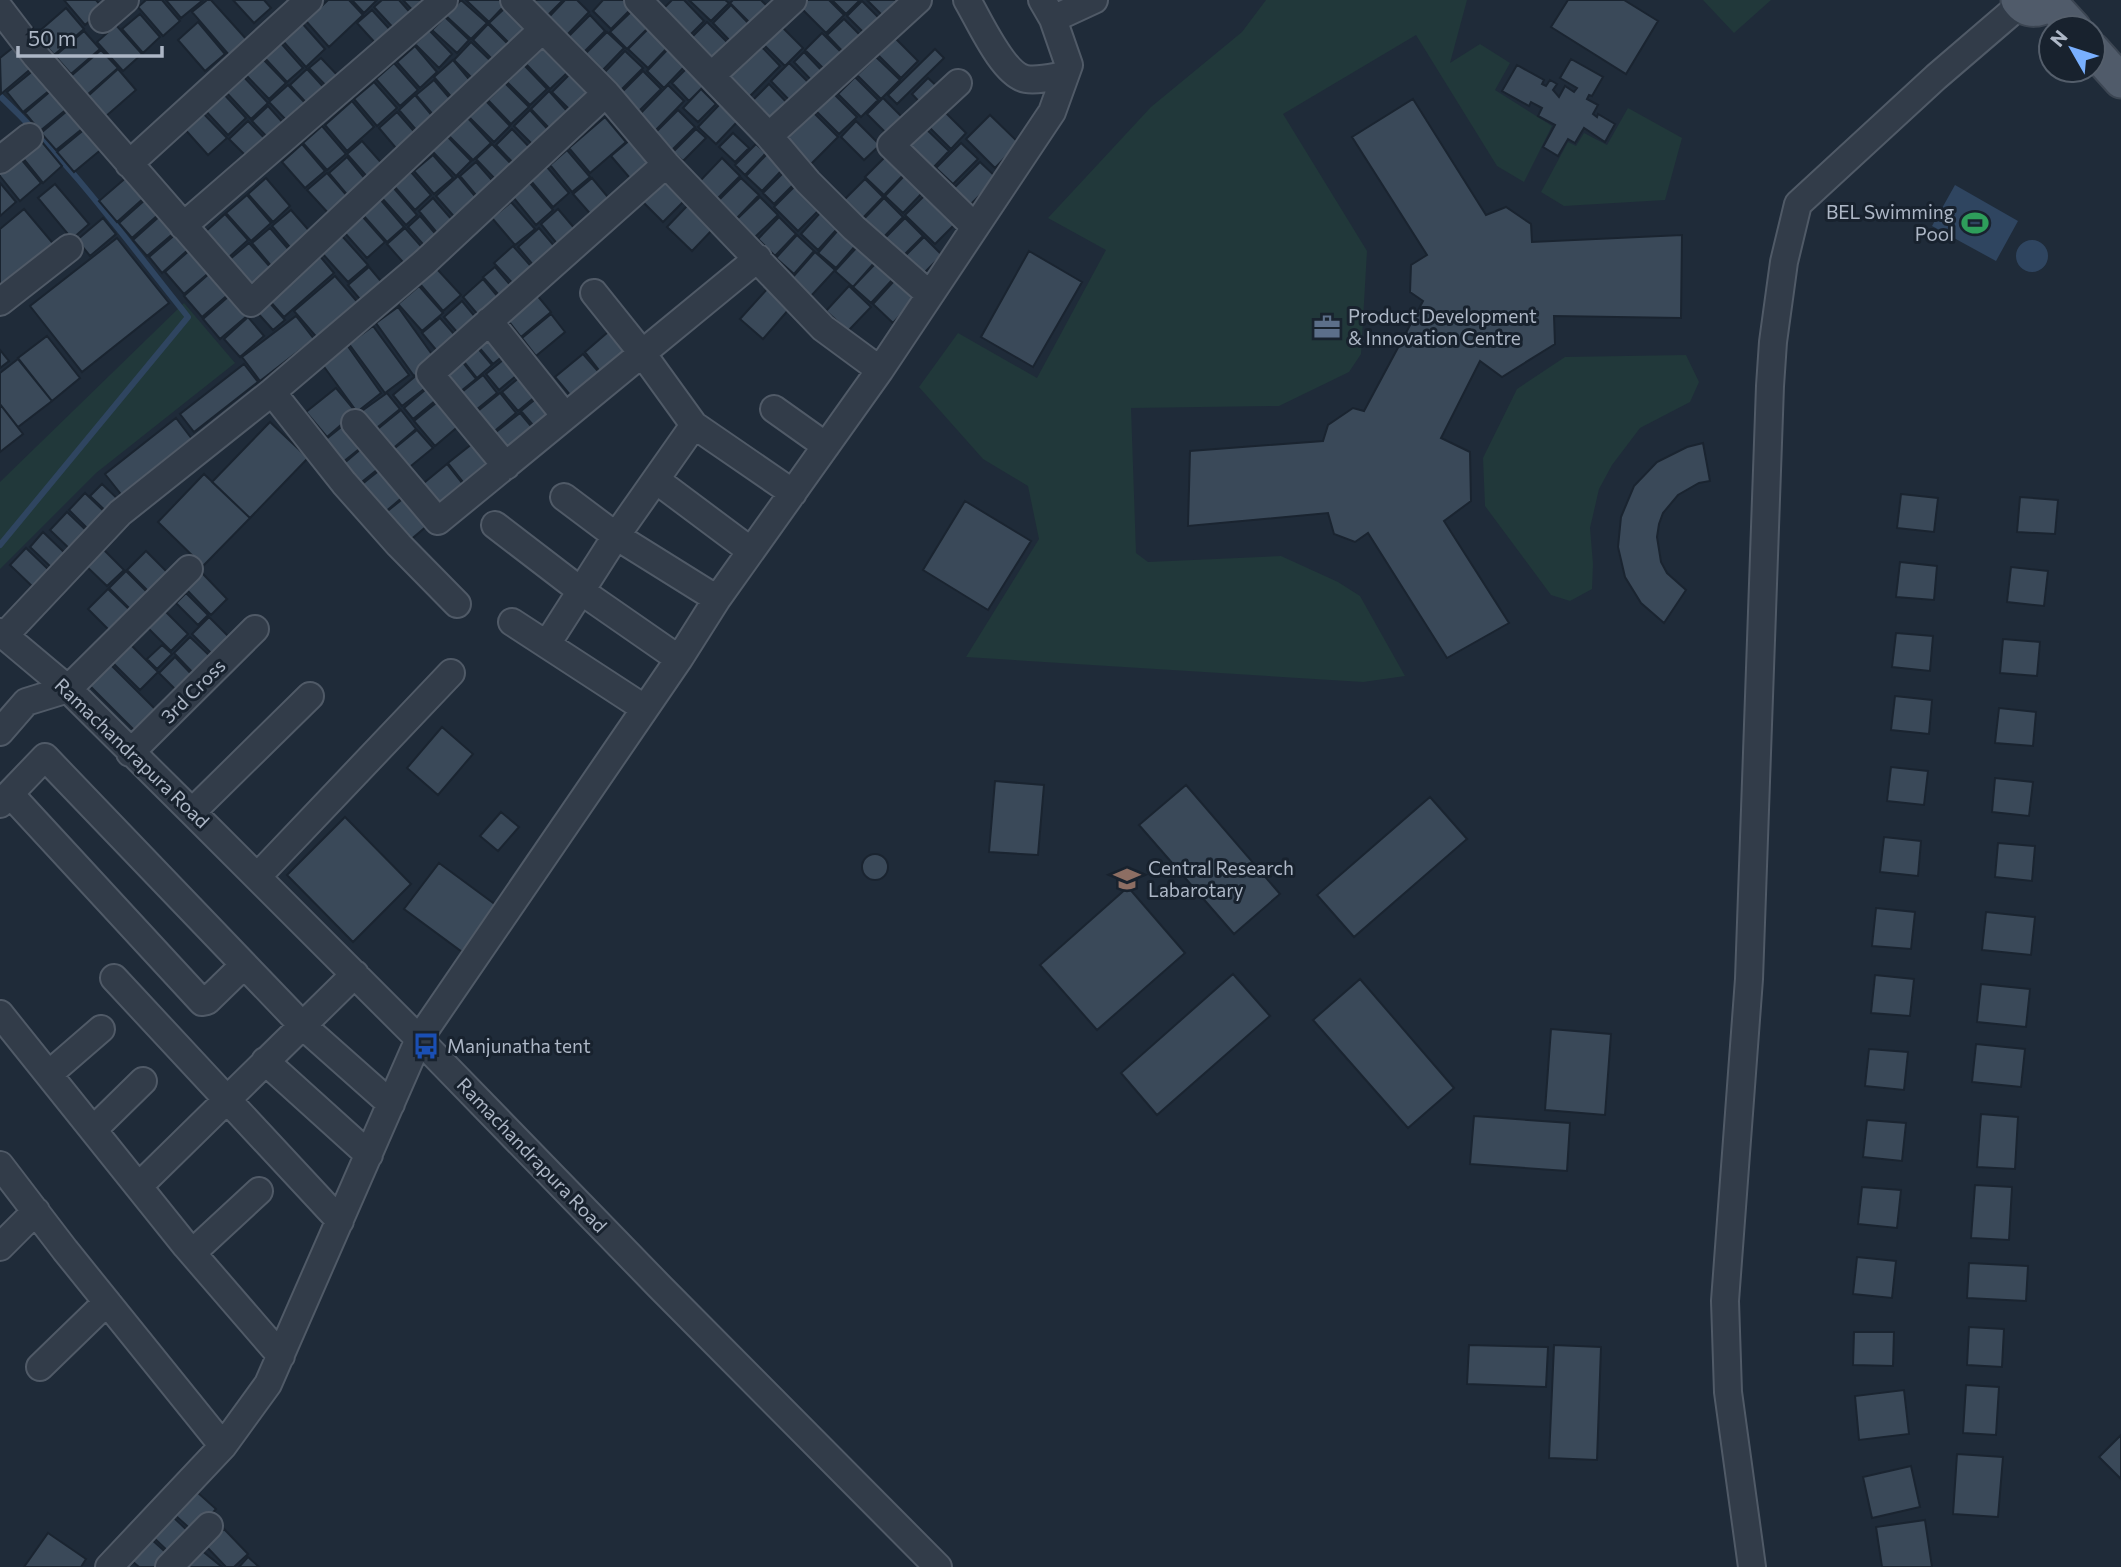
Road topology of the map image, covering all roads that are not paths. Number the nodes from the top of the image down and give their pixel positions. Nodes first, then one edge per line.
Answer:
1 (125, 0) edge
2 (309, 0) edge
3 (444, 0) edge
4 (514, 0) edge
5 (793, 0) edge
6 (918, 0) edge
7 (967, 0) edge
8 (1094, 0) edge
9 (2035, 2) edge
10 (646, 3) edge
11 (0, 9) edge
12 (1048, 10) edge
13 (2053, 14) edge
14 (103, 19) dead end
15 (542, 30) junction
16 (2107, 66) edge
17 (711, 75) junction
18 (1065, 75) junction
19 (2121, 81) edge
20 (958, 83) dead end
21 (606, 93) junction
22 (769, 136) junction
23 (29, 137) dead end
24 (0, 160) edge
25 (129, 164) junction
26 (666, 164) junction
27 (183, 226) junction
28 (975, 227) junction
29 (69, 248) dead end
30 (758, 258) junction
31 (594, 293) dead end
32 (930, 295) junction
33 (0, 302) edge
34 (489, 321) junction
35 (642, 353) junction
36 (880, 370) junction
37 (272, 392) junction
38 (774, 410) dead end
39 (565, 416) junction
40 (355, 423) dead end
41 (694, 425) junction
42 (826, 446) junction
43 (506, 466) junction
44 (656, 480) junction
45 (793, 493) junction
46 (564, 497) dead end
47 (495, 525) dead end
48 (616, 536) junction
49 (751, 551) junction
50 (189, 569) dead end
51 (581, 592) junction
52 (717, 599) junction
53 (457, 604) dead end
54 (512, 622) dead end
55 (255, 629) dead end
56 (3, 634) edge
57 (547, 645) junction
58 (679, 659) junction
59 (451, 673) dead end
60 (68, 689) junction
61 (310, 696) dead end
62 (644, 708) junction
63 (0, 732) edge
64 (130, 753) junction
65 (5, 799) edge
66 (192, 812) junction
67 (257, 877) junction
68 (244, 965) junction
69 (355, 974) junction
70 (114, 978) dead end
71 (0, 1014) edge
72 (302, 1025) junction
73 (101, 1029) dead end
74 (419, 1039) junction
75 (265, 1061) junction
76 (50, 1074) junction
77 (143, 1081) dead end
78 (228, 1100) junction
79 (391, 1104) junction
80 (94, 1129) junction
81 (369, 1155) junction
82 (0, 1165) edge
83 (139, 1186) junction
84 (259, 1191) dead end
85 (36, 1212) junction
86 (340, 1221) junction
87 (0, 1247) edge
88 (192, 1253) junction
89 (107, 1302) junction
90 (281, 1356) junction
91 (40, 1367) dead end
92 (223, 1446) junction
93 (209, 1525) dead end
94 (117, 1564) edge
95 (169, 1567) edge
96 (938, 1567) edge
97 (1752, 1567) edge

1 - 14 street
2 - 25 street
3 - 27 street
4 - 15 street
5 - 17 street
6 - 22 street
7 - 18 street
8 - 12 street
9 - 13 main road
9 - 97 street
10 - 17 street
11 - 25 street
12 - 18 street
15 - 21 street
15 - 27 street
16 - 19 main road
17 - 22 street
18 - 28 street
20 - 28 street
21 - 26 street
21 - 37 street
22 - 32 street
23 - 24 street
25 - 27 street
26 - 30 street
26 - 34 street
28 - 32 street
29 - 33 street
30 - 35 street
30 - 36 street
31 - 35 street
32 - 36 street
34 - 39 street
34 - 43 street
35 - 39 street
35 - 41 street
36 - 42 street
37 - 53 street
37 - 56 street
38 - 42 street
39 - 43 street
40 - 43 street
41 - 44 street
41 - 45 street
42 - 45 street
44 - 48 street
44 - 49 street
45 - 49 street
46 - 48 street
47 - 51 street
48 - 51 street
48 - 52 street
49 - 52 street
50 - 60 street
51 - 57 street
51 - 58 street
52 - 58 street
54 - 57 street
55 - 64 street, 3rd Cross
56 - 60 street, Ramachandrapura Road
57 - 62 street
58 - 62 street
59 - 67 street
60 - 63 street
60 - 64 street, Ramachandrapura Road
61 - 66 street
62 - 74 street
64 - 66 street, Ramachandrapura Road
65 - 68 street
65 - 68 street
66 - 67 street, Ramachandrapura Road
67 - 69 street, Ramachandrapura Road
68 - 72 street
69 - 72 street
69 - 74 street, Ramachandrapura Road
70 - 78 street
71 - 76 street
72 - 75 street
72 - 79 street
73 - 76 street
74 - 79 street
74 - 96 street, Ramachandrapura Road
75 - 78 street
75 - 81 street
76 - 80 street
77 - 80 street
78 - 83 street
78 - 86 street
79 - 81 street
80 - 83 street
81 - 86 street
82 - 85 street
83 - 88 street
84 - 88 street
85 - 87 street
85 - 89 street
86 - 90 street
88 - 90 street
89 - 91 street
89 - 92 street
90 - 92 street
92 - 94 street
93 - 95 street

